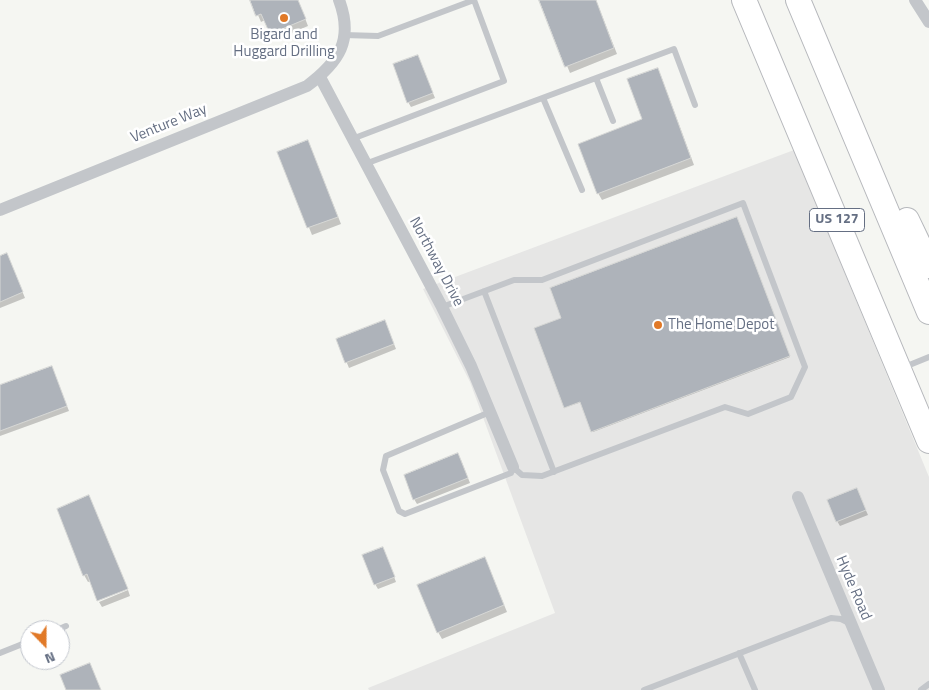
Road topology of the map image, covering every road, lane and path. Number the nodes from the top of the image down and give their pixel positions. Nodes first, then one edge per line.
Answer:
1 (339, 0) edge
2 (474, 0) edge
3 (744, 0) edge
4 (798, 0) edge
5 (920, 2) edge
6 (929, 22) edge
7 (344, 35) junction
8 (320, 77) junction
9 (596, 78) junction
10 (836, 89) junction
11 (543, 98) junction
12 (695, 105) dead end
13 (613, 120) dead end
14 (352, 139) junction
15 (365, 164) junction
16 (582, 190) dead end
17 (0, 210) edge
18 (929, 266) edge
19 (484, 291) junction
20 (442, 307) junction
21 (929, 312) edge
22 (929, 357) edge
23 (899, 369) junction
24 (490, 412) junction
25 (929, 441) edge
26 (513, 467) junction
27 (554, 472) junction
28 (798, 497) dead end
29 (850, 624) junction
30 (20, 645) edge
31 (0, 654) edge
32 (739, 654) junction
33 (929, 684) edge
34 (644, 690) edge
35 (755, 690) edge
36 (879, 690) edge
37 (921, 690) edge

1 - 7 street
2 - 7 lane
2 - 14 lane
3 - 23 highway, US 127
4 - 10 highway, US 127
5 - 6 street
7 - 8 street, Venture Way
8 - 14 street, Northway Drive
8 - 17 street, Venture Way
9 - 11 lane
9 - 12 lane
9 - 13 lane
10 - 18 highway
10 - 21 highway, US 127
11 - 15 lane
11 - 16 lane
14 - 15 street, Northway Drive
15 - 20 street, Northway Drive
19 - 20 lane
19 - 27 lane
19 - 27 lane
20 - 24 street, Northway Drive
22 - 23 lane
23 - 25 highway, US 127
24 - 26 street, Northway Drive
24 - 26 lane
26 - 27 lane
28 - 29 street, Hyde Road
29 - 32 lane
29 - 36 street, Hyde Road
30 - 31 lane
32 - 34 lane
32 - 35 lane
33 - 37 lane

